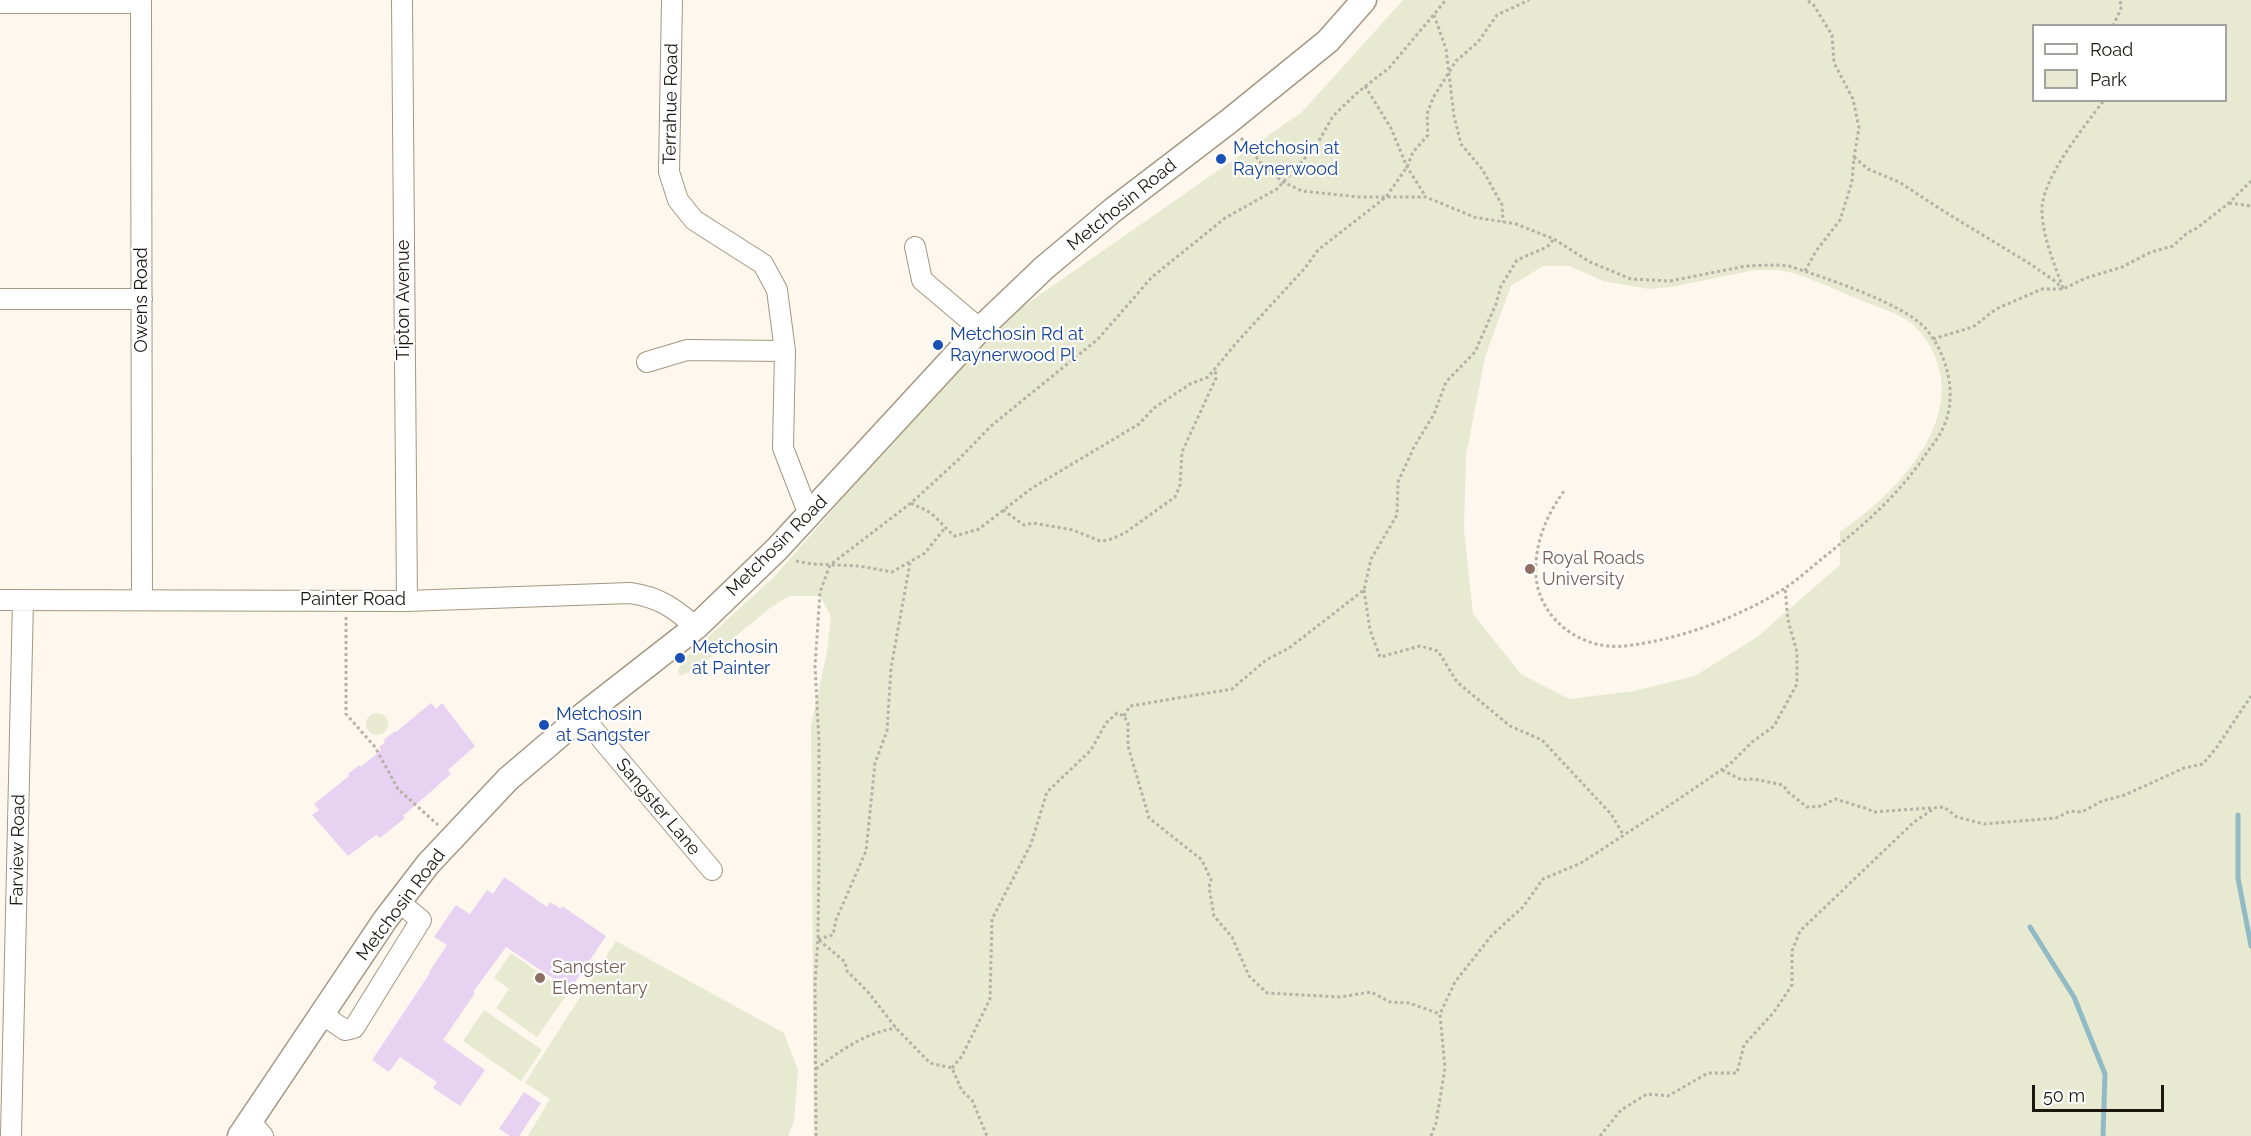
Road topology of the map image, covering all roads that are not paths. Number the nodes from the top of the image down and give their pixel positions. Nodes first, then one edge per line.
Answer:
1 (402, 0) edge
2 (672, 0) edge
3 (1364, 0) edge
4 (141, 2) edge
5 (0, 3) edge
6 (915, 247) dead end
7 (0, 299) edge
8 (142, 299) junction
9 (980, 329) junction
10 (785, 351) junction
11 (647, 362) dead end
12 (809, 515) junction
13 (0, 600) edge
14 (23, 600) junction
15 (142, 600) junction
16 (406, 601) junction
17 (696, 627) junction
18 (582, 716) junction
19 (712, 870) dead end
20 (399, 902) junction
21 (323, 1015) junction
22 (251, 1131) edge
23 (11, 1136) edge

1 - 16 street, Tipton Avenue
2 - 10 street, Terrahue Road
3 - 9 main road, Metchosin Road
4 - 5 street
4 - 8 street, Owens Road
6 - 9 street
7 - 8 street
8 - 15 street, Owens Road
9 - 12 main road, Metchosin Road
10 - 11 street
10 - 12 street, Terrahue Road
12 - 17 main road, Metchosin Road
13 - 14 street, Painter Road
14 - 15 street, Painter Road
14 - 23 street, Farview Road
15 - 16 street, Painter Road
16 - 17 street, Painter Road
17 - 18 main road, Metchosin Road
18 - 19 street, Sangster Lane
18 - 20 main road, Metchosin Road
20 - 21 main road, Metchosin Road
20 - 21 street
21 - 22 main road, Metchosin Road

